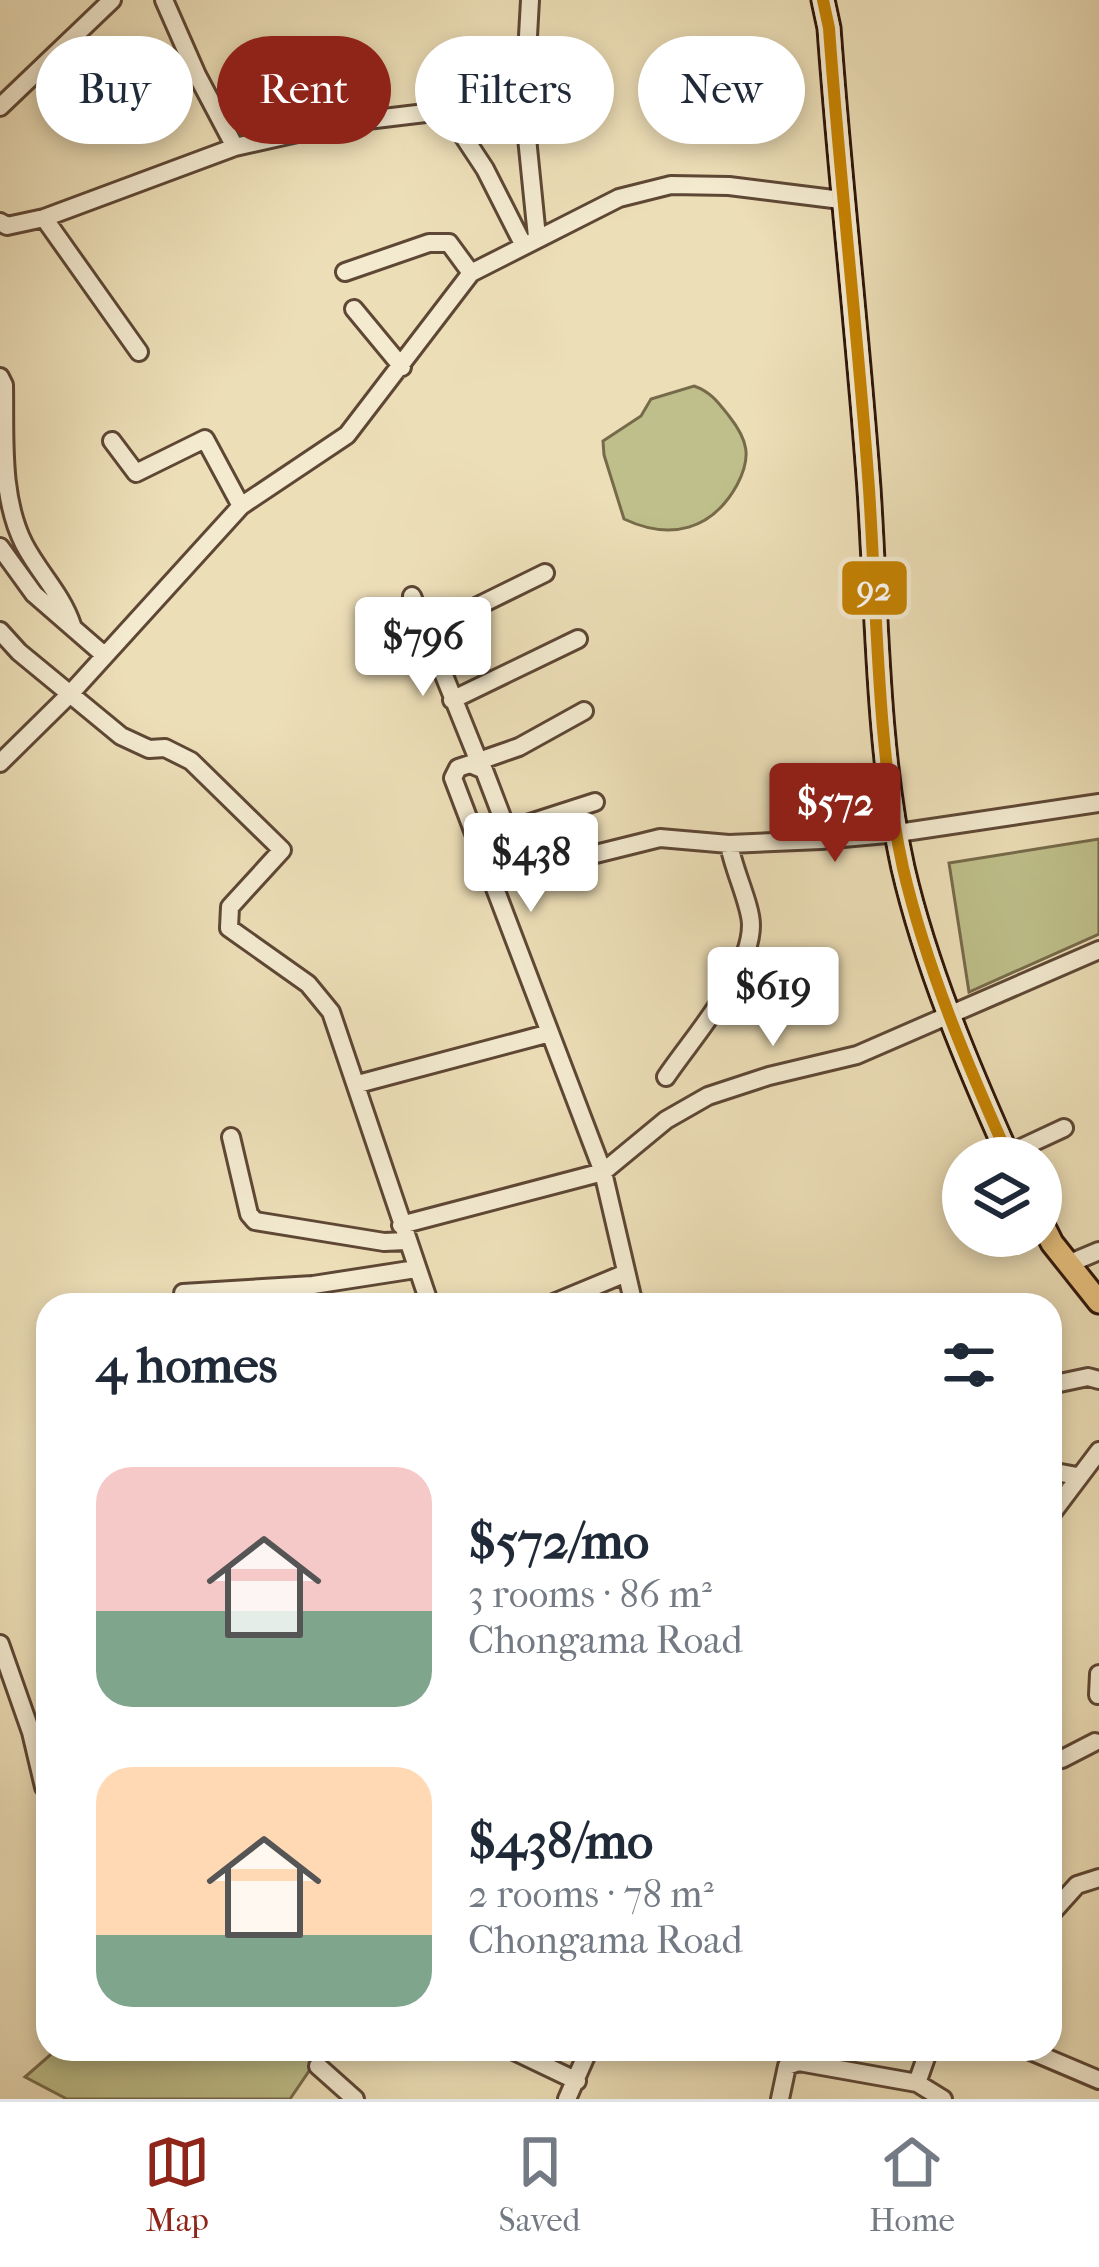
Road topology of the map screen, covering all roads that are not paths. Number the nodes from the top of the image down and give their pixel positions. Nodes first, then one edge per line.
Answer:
1 (112, 0) edge
2 (164, 0) edge
3 (530, 0) edge
4 (823, 0) edge
5 (0, 106) edge
6 (235, 147) junction
7 (841, 200) junction
8 (44, 218) junction
9 (0, 223) edge
10 (530, 241) junction
11 (345, 272) dead end
12 (471, 273) junction
13 (354, 309) dead end
14 (139, 352) dead end
15 (402, 367) junction
16 (0, 377) edge
17 (112, 441) dead end
18 (241, 506) junction
19 (0, 547) edge
20 (545, 573) dead end
21 (412, 596) dead end
22 (72, 625) junction
23 (0, 631) edge
24 (425, 632) junction
25 (578, 639) dead end
26 (103, 654) junction
27 (71, 693) junction
28 (452, 700) junction
29 (584, 711) dead end
30 (0, 764) edge
31 (480, 766) junction
32 (595, 802) dead end
33 (1099, 803) edge
34 (505, 831) junction
35 (898, 833) junction
36 (729, 844) junction
37 (1099, 950) edge
38 (951, 1017) junction
39 (550, 1033) junction
40 (666, 1077) dead end
41 (358, 1084) junction
42 (1064, 1128) dead end
43 (231, 1137) dead end
44 (1001, 1137) edge
45 (1046, 1137) edge
46 (603, 1172) junction
47 (403, 1233) junction
48 (1099, 1252) edge
49 (1062, 1254) edge
50 (1068, 1264) junction
51 (416, 1269) junction
52 (626, 1273) junction
53 (183, 1293) dead end
54 (425, 1293) edge
55 (578, 1293) edge
56 (631, 1293) edge
57 (1099, 1302) edge
58 (1099, 1380) edge
59 (1062, 1382) edge
60 (1099, 1451) edge
61 (1062, 1473) edge
62 (1077, 1476) junction
63 (1062, 1498) edge
64 (0, 1644) edge
65 (1099, 1674) edge
66 (1098, 1695) edge
67 (1095, 1742) dead end
68 (36, 1753) edge
69 (1062, 1758) edge
70 (1099, 1877) edge
71 (1062, 1902) edge
72 (535, 2061) edge
73 (584, 2061) edge
74 (925, 2061) edge
75 (1054, 2061) edge
76 (318, 2066) dead end
77 (1099, 2080) edge
78 (577, 2081) junction
79 (917, 2083) junction
80 (355, 2099) edge
81 (566, 2099) edge
82 (781, 2099) edge
83 (943, 2099) edge

1 - 5 street
2 - 6 street
3 - 10 street
4 - 7 main road
6 - 8 street
6 - 10 street
7 - 10 street
7 - 35 main road
8 - 9 street
8 - 14 street
10 - 12 street
11 - 12 street
12 - 15 street
13 - 15 street
15 - 18 street
16 - 22 street
17 - 18 street
18 - 26 street
19 - 22 street
20 - 24 street
21 - 24 street
22 - 26 street
23 - 27 street
24 - 28 street
25 - 28 street
26 - 27 street
27 - 30 street
27 - 41 street
28 - 31 street
29 - 31 street
31 - 34 street
31 - 39 street
32 - 34 street
33 - 35 street
34 - 36 street
35 - 36 street
35 - 38 main road
36 - 40 street
37 - 38 street
38 - 44 main road
38 - 46 street
39 - 41 street
39 - 46 street
41 - 47 street
42 - 45 street
43 - 47 street
46 - 47 street
46 - 52 street
47 - 51 street
48 - 50 street
49 - 50 main road
50 - 57 main road
51 - 53 street
51 - 54 street
52 - 55 street
52 - 56 street
58 - 59 street
60 - 62 street
61 - 62 street
62 - 63 street
64 - 68 street
65 - 66 street
67 - 69 street
70 - 71 street
72 - 78 street
73 - 78 street
74 - 79 street
75 - 77 street
76 - 80 street
78 - 81 street
79 - 82 street
79 - 83 street

